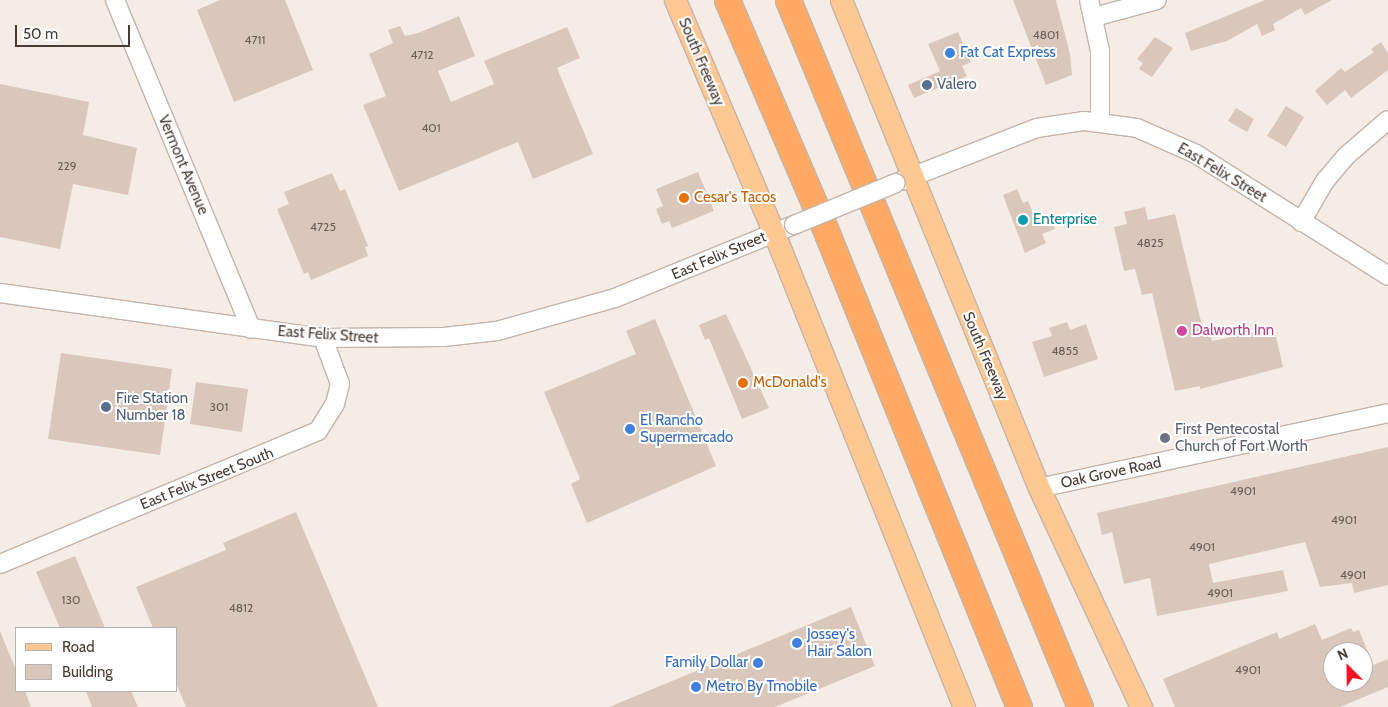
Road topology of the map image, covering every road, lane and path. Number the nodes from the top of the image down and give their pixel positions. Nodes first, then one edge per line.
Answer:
1 (115, 0) edge
2 (675, 0) edge
3 (726, 0) edge
4 (788, 0) edge
5 (841, 0) edge
6 (1089, 0) edge
7 (1157, 0) edge
8 (1094, 17) junction
9 (1388, 120) edge
10 (1100, 122) junction
11 (903, 180) junction
12 (1301, 222) junction
13 (774, 233) junction
14 (1388, 276) edge
15 (0, 293) edge
16 (251, 330) junction
17 (323, 338) junction
18 (1388, 413) edge
19 (1039, 488) junction
20 (0, 564) edge
21 (964, 707) edge
22 (1019, 707) edge
23 (1080, 707) edge
24 (1141, 707) edge

1 - 16 street, Vermont Avenue
2 - 13 main road, South Freeway
3 - 22 highway
4 - 23 highway
5 - 11 main road, South Freeway
6 - 8 street
7 - 8 street
8 - 10 street
9 - 12 street
10 - 11 street, East Felix Street
10 - 12 street, East Felix Street
11 - 13 street, East Felix Street, bridge
11 - 19 main road, South Freeway
12 - 14 street, East Felix Street
13 - 17 street, East Felix Street
13 - 21 main road, South Freeway
15 - 16 street, East Felix Street
16 - 17 street, East Felix Street
17 - 20 street, East Felix Street South
18 - 19 street, Oak Grove Road
19 - 24 main road, South Freeway

